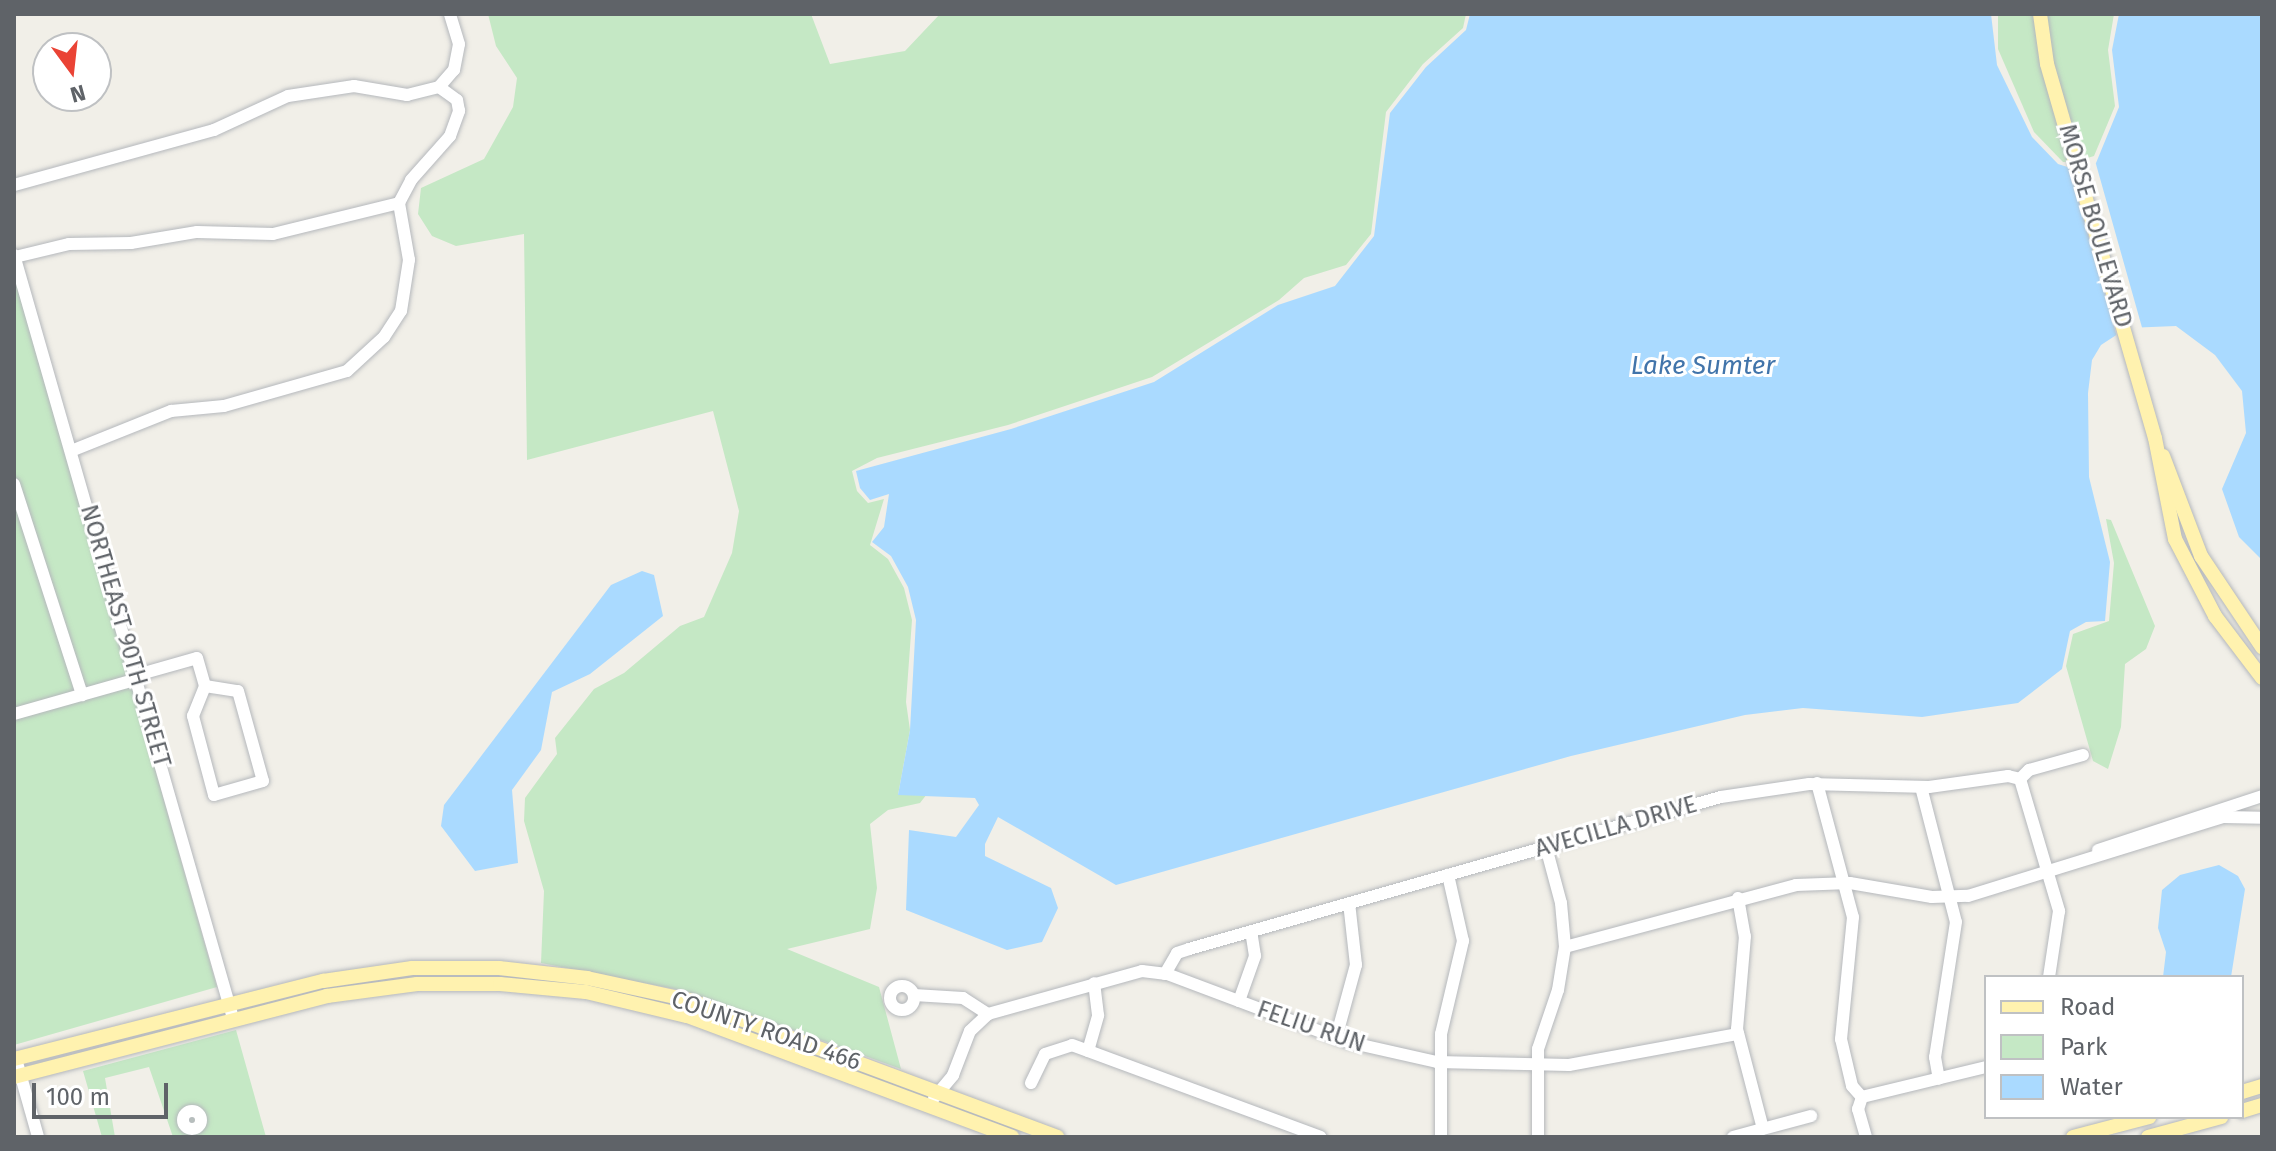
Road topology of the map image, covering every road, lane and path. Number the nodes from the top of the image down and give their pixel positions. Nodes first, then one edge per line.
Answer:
1 (450, 14) edge
2 (2040, 14) edge
3 (439, 87) junction
4 (14, 185) edge
5 (399, 203) junction
6 (14, 256) edge
7 (2155, 438) junction
8 (71, 451) junction
9 (15, 492) edge
10 (2262, 647) edge
11 (137, 677) junction
12 (2262, 678) edge
13 (205, 686) junction
14 (82, 695) junction
15 (14, 714) edge
16 (2083, 755) dead end
17 (2020, 779) junction
18 (1817, 783) junction
19 (1921, 787) junction
20 (2262, 796) edge
21 (2262, 818) edge
22 (1546, 847) junction
23 (2074, 862) junction
24 (2048, 870) junction
25 (1448, 875) junction
26 (1844, 883) junction
27 (1738, 898) junction
28 (1950, 898) junction
29 (1349, 903) junction
30 (1251, 931) junction
31 (1565, 947) junction
32 (1165, 974) junction
33 (2049, 975) edge
34 (1094, 983) junction
35 (914, 995) dead end
36 (1239, 1001) junction
37 (228, 1002) junction
38 (988, 1014) junction
39 (233, 1018) junction
40 (1738, 1034) junction
41 (1336, 1038) junction
42 (1088, 1051) junction
43 (15, 1059) edge
44 (1440, 1062) junction
45 (1536, 1066) junction
46 (1984, 1068) edge
47 (17, 1076) edge
48 (1939, 1079) junction
49 (1031, 1083) dead end
50 (1862, 1097) junction
51 (934, 1100) junction
52 (1811, 1116) dead end
53 (2141, 1119) edge
54 (2214, 1119) edge
55 (1763, 1129) junction
56 (38, 1137) edge
57 (1012, 1137) edge
58 (1057, 1137) edge
59 (1321, 1137) edge
60 (1441, 1137) edge
61 (1538, 1137) edge
62 (1733, 1137) edge
63 (1866, 1137) edge
64 (2073, 1137) edge
65 (2148, 1137) edge

1 - 3 street
2 - 7 main road, MORSE BOULEVARD
3 - 4 street
3 - 5 street
5 - 6 street
5 - 8 street
6 - 8 street, NORTHEAST 90TH STREET
7 - 10 main road, MORSE BOULEVARD
7 - 12 main road, MORSE BOULEVARD
8 - 11 street, NORTHEAST 90TH STREET
9 - 14 street
11 - 13 street
11 - 14 street
11 - 37 street, NORTHEAST 90TH STREET
13 - 13 street
14 - 15 street
16 - 17 street, AVECILLA DRIVE
17 - 19 street, AVECILLA DRIVE
17 - 24 street
18 - 19 street, AVECILLA DRIVE
18 - 22 street, AVECILLA DRIVE
18 - 26 street
19 - 28 street
20 - 23 street
21 - 23 street
22 - 25 street, AVECILLA DRIVE
22 - 31 street
23 - 24 street
24 - 28 street
24 - 33 street
25 - 29 street, AVECILLA DRIVE
25 - 44 street
26 - 27 street
26 - 28 street
26 - 50 street
27 - 31 street
27 - 40 street
28 - 48 street
29 - 30 street, AVECILLA DRIVE
29 - 41 street
30 - 32 street, AVECILLA DRIVE
30 - 36 street
31 - 45 street
32 - 34 street, FELIU RUN
32 - 36 street, FELIU RUN
34 - 38 street, FELIU RUN
34 - 42 street
35 - 38 street
36 - 41 street, FELIU RUN
37 - 39 street, NORTHEAST 90TH STREET
37 - 43 main road, COUNTY ROAD 466
37 - 51 main road, COUNTY ROAD 466
38 - 51 street
39 - 47 main road, COUNTY ROAD 466
39 - 51 main road, COUNTY ROAD 466
40 - 45 street, FELIU RUN
40 - 55 street
41 - 44 street, FELIU RUN
42 - 49 street
42 - 59 street
43 - 47 street
44 - 45 street, FELIU RUN
44 - 60 street
45 - 61 street
46 - 48 street
47 - 56 street
48 - 50 street
50 - 63 street
51 - 57 main road, COUNTY ROAD 466
51 - 58 main road, COUNTY ROAD 466
52 - 55 street
53 - 64 main road
54 - 65 main road
55 - 62 street

